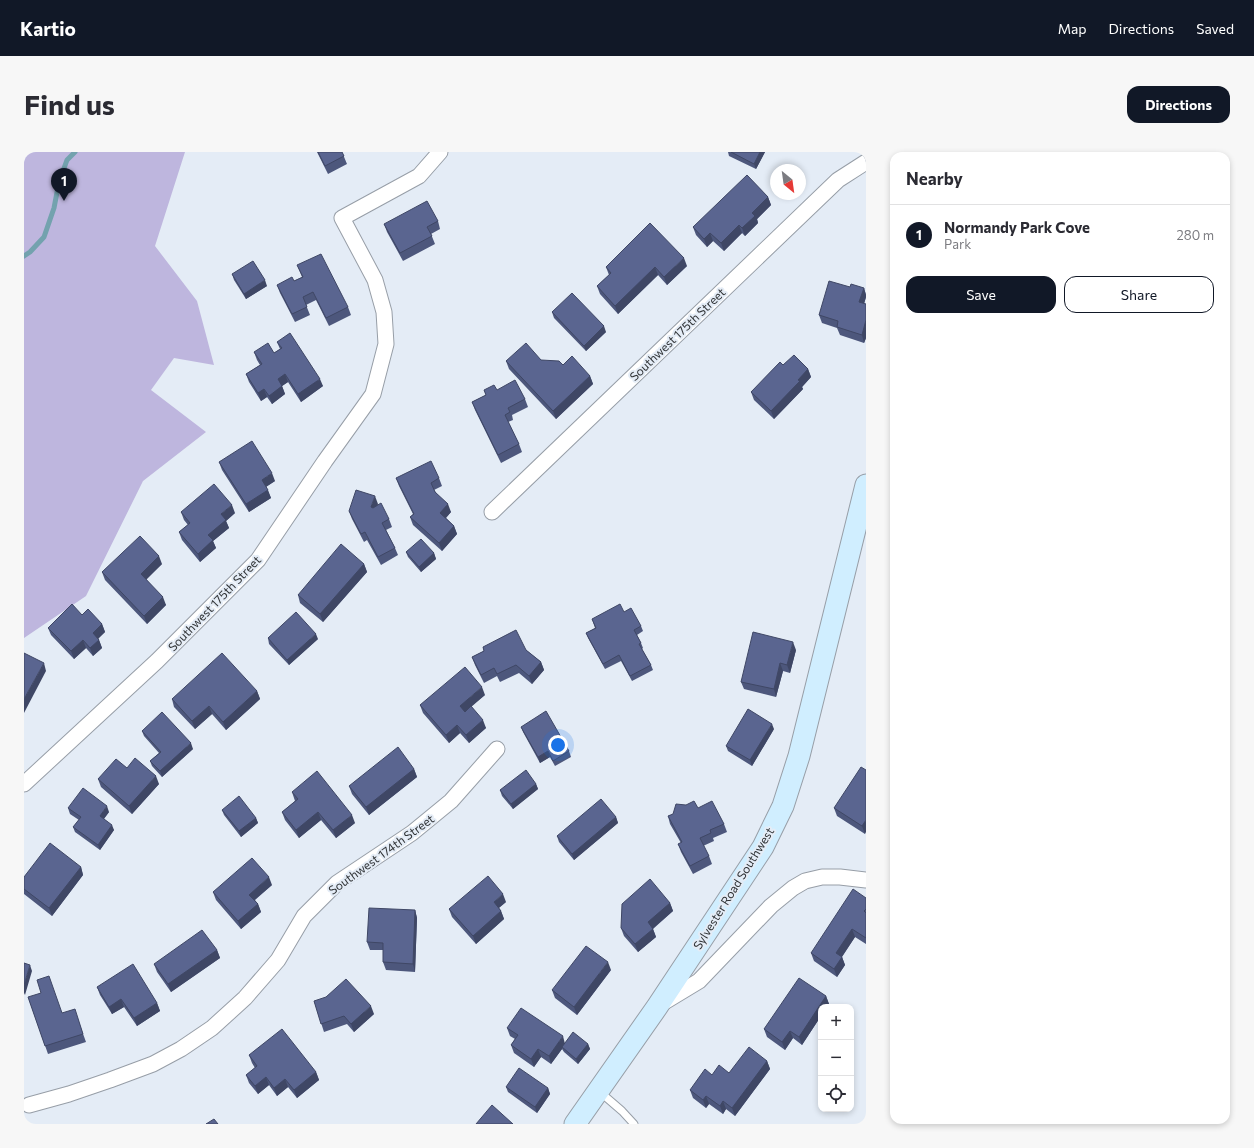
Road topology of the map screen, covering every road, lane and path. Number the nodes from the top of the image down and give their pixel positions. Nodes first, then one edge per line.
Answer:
1 (440, 152) edge
2 (866, 162) edge
3 (866, 485) edge
4 (492, 512) dead end
5 (497, 749) dead end
6 (24, 784) edge
7 (866, 880) edge
8 (657, 1007) junction
9 (599, 1090) junction
10 (26, 1105) edge
11 (575, 1124) edge
12 (634, 1124) edge

1 - 6 street, Southwest 175th Street
2 - 4 street, Southwest 175th Street
3 - 8 street, Sylvester Road Southwest
5 - 10 street, Southwest 174th Street
7 - 8 street
8 - 9 street, Sylvester Road Southwest
9 - 11 street, Sylvester Road Southwest
9 - 12 lane

